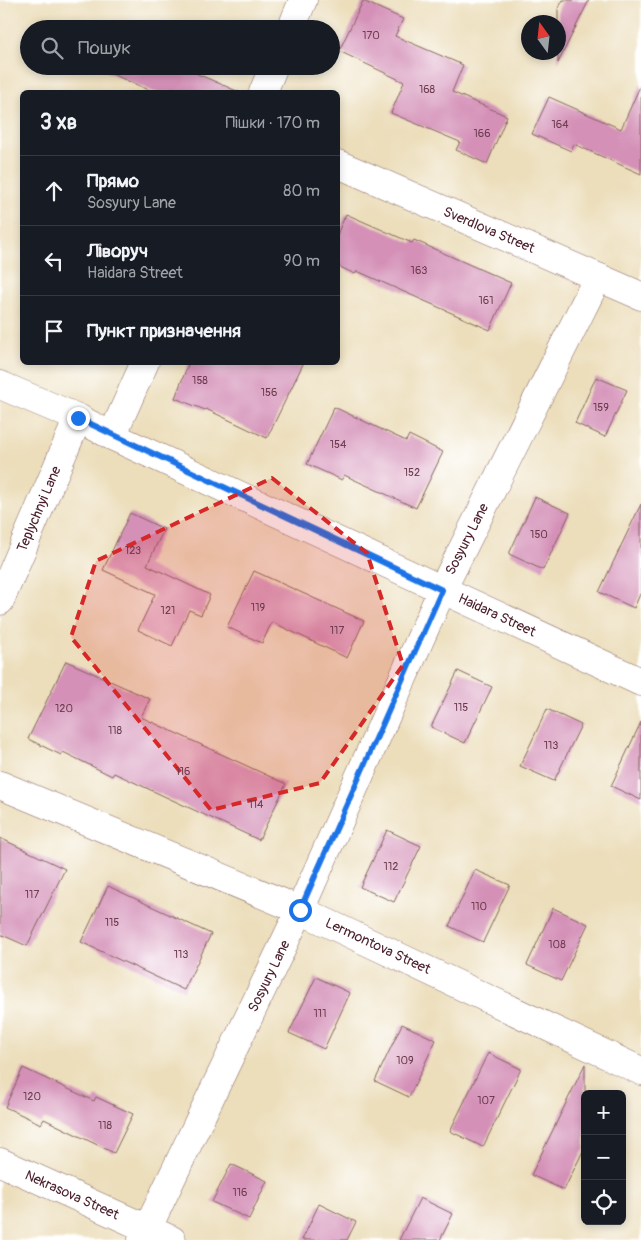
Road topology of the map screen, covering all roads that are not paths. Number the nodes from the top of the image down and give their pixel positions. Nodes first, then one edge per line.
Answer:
1 (303, 0) edge
2 (295, 20) edge
3 (270, 75) edge
4 (264, 90) edge
5 (340, 165) edge
6 (598, 277) junction
7 (641, 296) edge
8 (143, 365) edge
9 (0, 385) edge
10 (78, 418) junction
11 (112, 436) junction
12 (442, 590) junction
13 (0, 601) edge
14 (641, 682) edge
15 (0, 785) edge
16 (300, 910) junction
17 (641, 1071) edge
18 (0, 1162) edge
19 (145, 1235) edge
20 (172, 1240) edge

1 - 2 street
3 - 4 street
5 - 6 street, Sverdlova Street
6 - 7 street, Sverdlova Street
6 - 12 street, Sosyury Lane
8 - 11 street
9 - 10 street, Haidara Street
10 - 11 street, Haidara Street
10 - 13 street, Teplychnyi Lane
11 - 12 street, Haidara Street
12 - 14 street, Haidara Street
12 - 16 street, Sosyury Lane
15 - 16 street, Lermontova Street
16 - 17 street, Lermontova Street
16 - 19 street, Sosyury Lane
18 - 19 street, Nekrasova Street
19 - 20 street, Nekrasova Street

